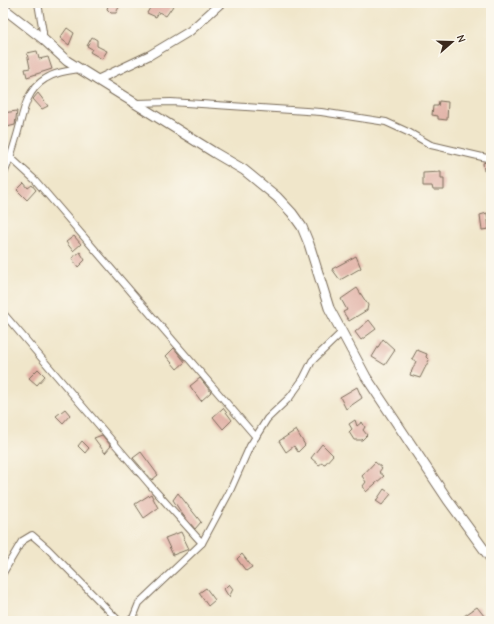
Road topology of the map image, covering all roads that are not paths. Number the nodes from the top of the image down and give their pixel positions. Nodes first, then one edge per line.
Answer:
1 (38, 3) edge
2 (221, 3) edge
3 (3, 8) edge
4 (43, 39) junction
5 (80, 69) junction
6 (97, 80) junction
7 (135, 103) junction
8 (10, 157) junction
9 (491, 159) edge
10 (3, 176) edge
11 (3, 312) edge
12 (342, 332) junction
13 (256, 437) junction
14 (202, 543) junction
15 (491, 559) edge
16 (3, 573) edge
17 (119, 621) edge
18 (128, 621) edge

1 - 4 street
2 - 6 street
3 - 4 main road
4 - 5 main road
5 - 6 main road
5 - 8 street
6 - 7 main road
7 - 9 street
7 - 12 main road
8 - 10 street
8 - 13 street
11 - 14 street
12 - 13 street
12 - 15 main road
13 - 14 street
14 - 18 street
16 - 17 street

